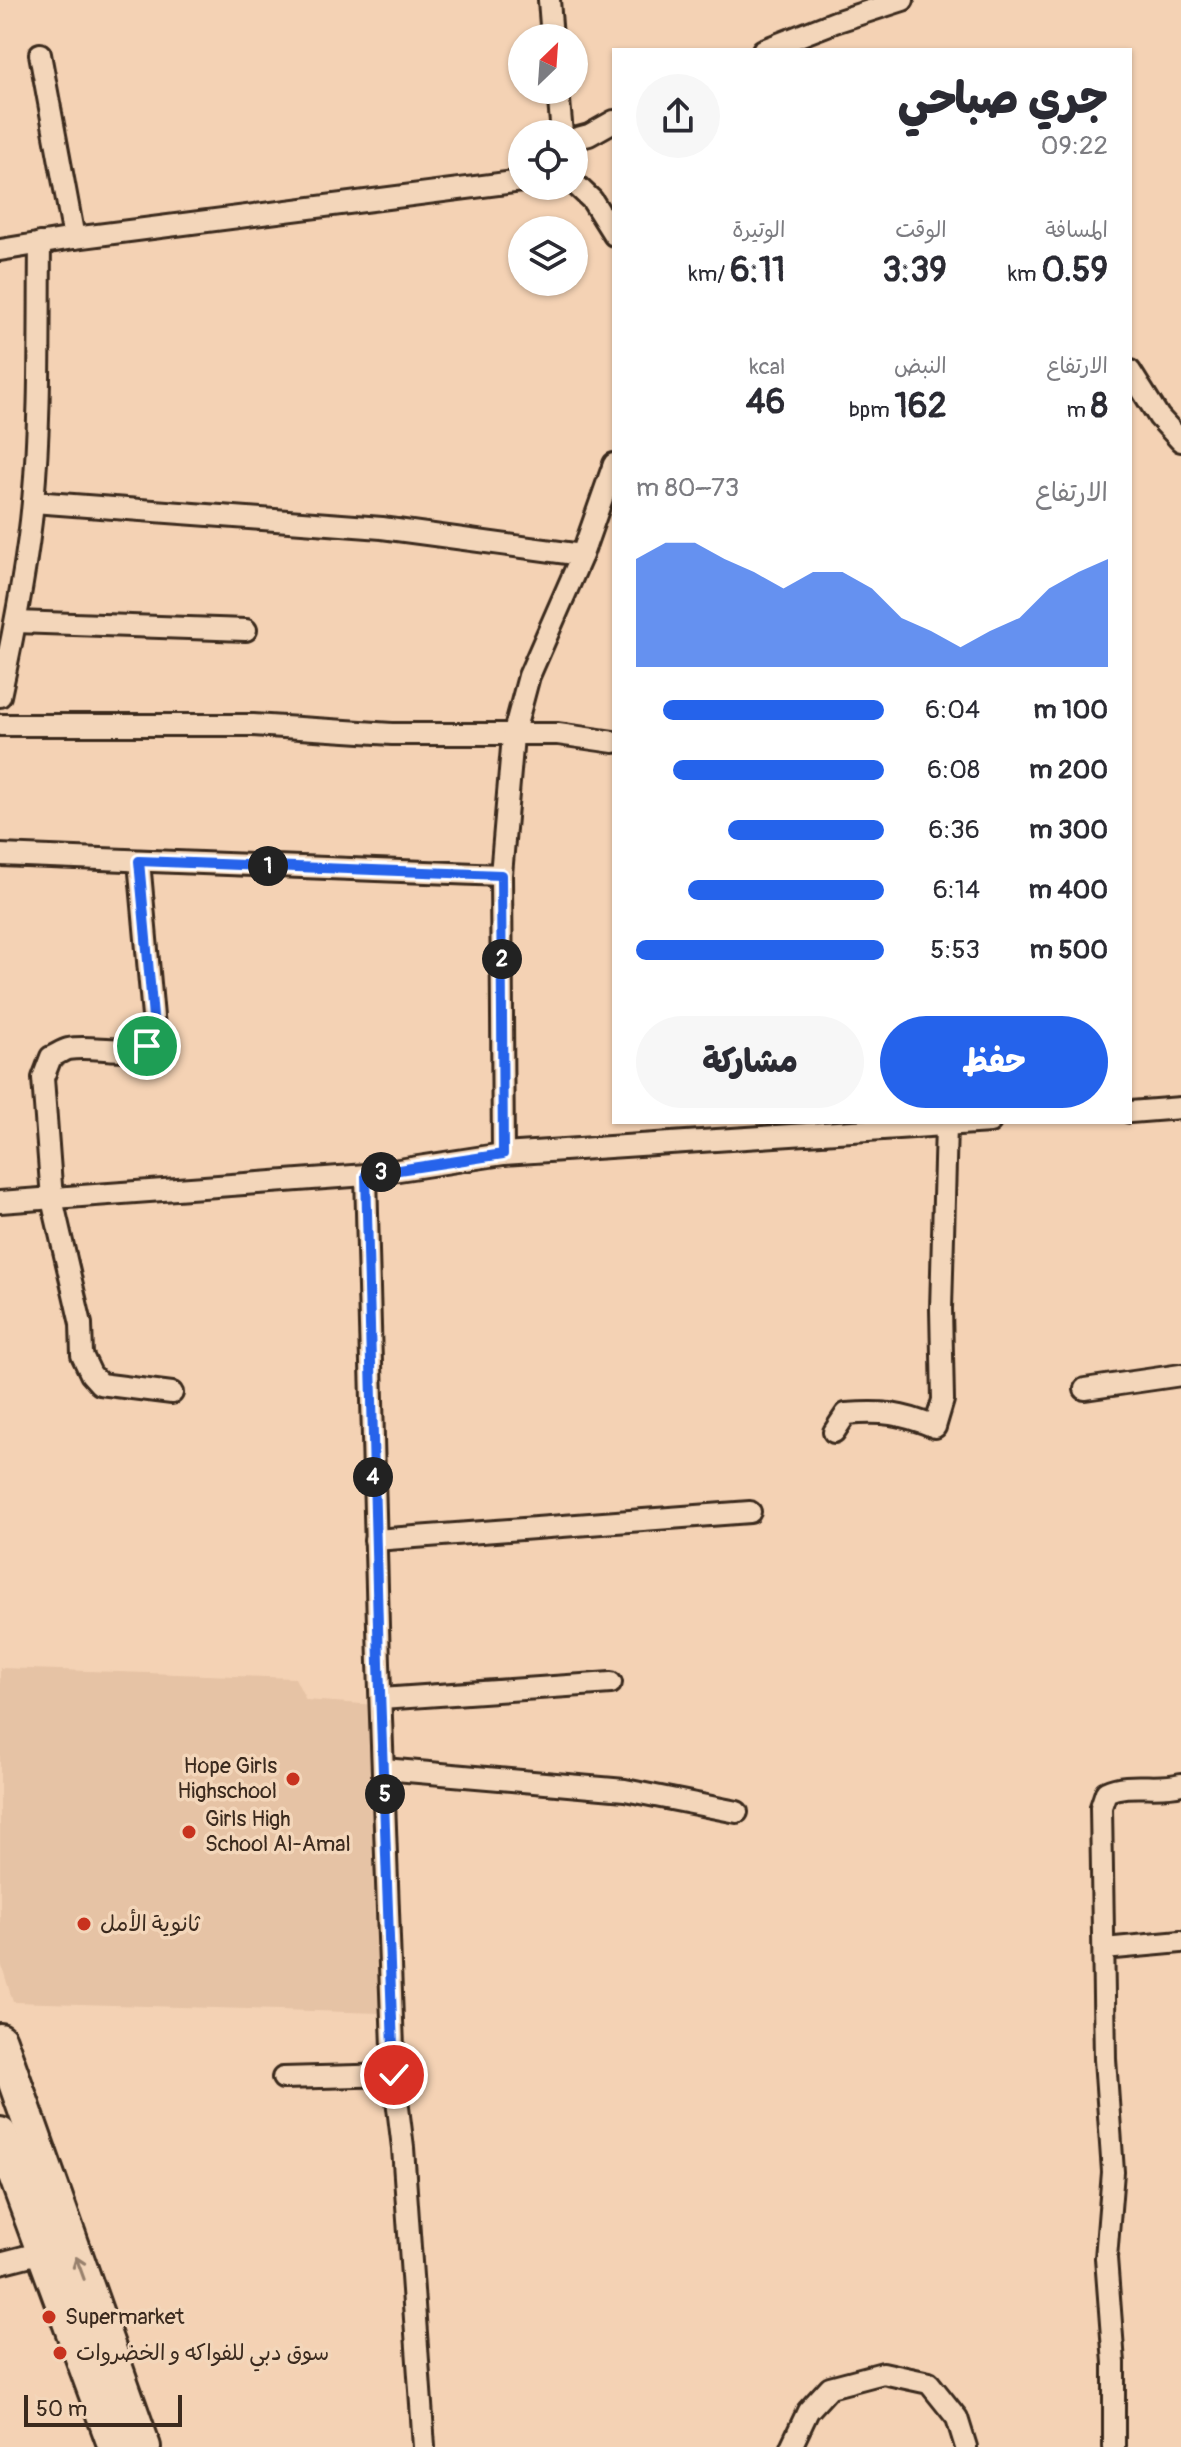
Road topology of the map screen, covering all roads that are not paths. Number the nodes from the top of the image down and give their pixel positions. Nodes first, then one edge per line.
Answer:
1 (549, 0) edge
2 (903, 0) edge
3 (551, 24) edge
4 (768, 48) edge
5 (40, 54) dead end
6 (612, 122) edge
7 (588, 135) edge
8 (508, 183) edge
9 (588, 196) edge
10 (612, 232) edge
11 (74, 238) junction
12 (40, 243) junction
13 (0, 250) edge
14 (1132, 374) edge
15 (1181, 441) edge
16 (612, 470) edge
17 (33, 502) junction
18 (582, 555) junction
19 (16, 622) junction
20 (246, 630) dead end
21 (0, 696) edge
22 (0, 725) edge
23 (513, 736) junction
24 (612, 742) edge
25 (0, 855) edge
26 (139, 861) junction
27 (501, 875) junction
28 (1181, 1108) edge
29 (1132, 1112) edge
30 (961, 1124) edge
31 (946, 1125) junction
32 (902, 1126) edge
33 (503, 1154) junction
34 (366, 1175) junction
35 (52, 1199) junction
36 (0, 1202) edge
37 (1181, 1375) edge
38 (1085, 1389) dead end
39 (172, 1393) dead end
40 (834, 1432) dead end
41 (750, 1512) dead end
42 (375, 1540) junction
43 (611, 1683) dead end
44 (381, 1699) junction
45 (384, 1769) junction
46 (1181, 1784) edge
47 (737, 1812) dead end
48 (1181, 1942) edge
49 (1104, 1949) junction
50 (6, 2075) edge
51 (394, 2075) junction
52 (283, 2078) dead end
53 (0, 2134) edge
54 (43, 2252) junction
55 (0, 2263) edge
56 (115, 2447) edge
57 (144, 2447) edge
58 (424, 2447) edge
59 (791, 2447) edge
60 (966, 2447) edge
61 (1114, 2447) edge

1 - 3 street
2 - 4 street
5 - 11 street
6 - 7 street
8 - 11 street
9 - 10 street
11 - 12 street
12 - 13 street
12 - 17 street
14 - 15 street
16 - 18 street
17 - 18 street
17 - 19 street
18 - 23 street
19 - 20 street
19 - 21 street
22 - 23 street
23 - 24 street
23 - 27 street
25 - 26 street
26 - 27 street
26 - 35 street
27 - 33 street
28 - 29 street
30 - 31 street
31 - 32 street
31 - 40 street
32 - 33 street
33 - 34 street
34 - 35 street
34 - 42 street
35 - 36 street
35 - 39 street
37 - 38 street
41 - 42 street
42 - 44 street
43 - 44 street
44 - 45 street
45 - 47 street
45 - 51 street
46 - 49 street
48 - 49 street
49 - 61 street
57 -> 50 main road
51 - 52 street
51 - 58 street
53 - 54 main road
54 - 55 street
54 - 56 main road
59 - 60 street

